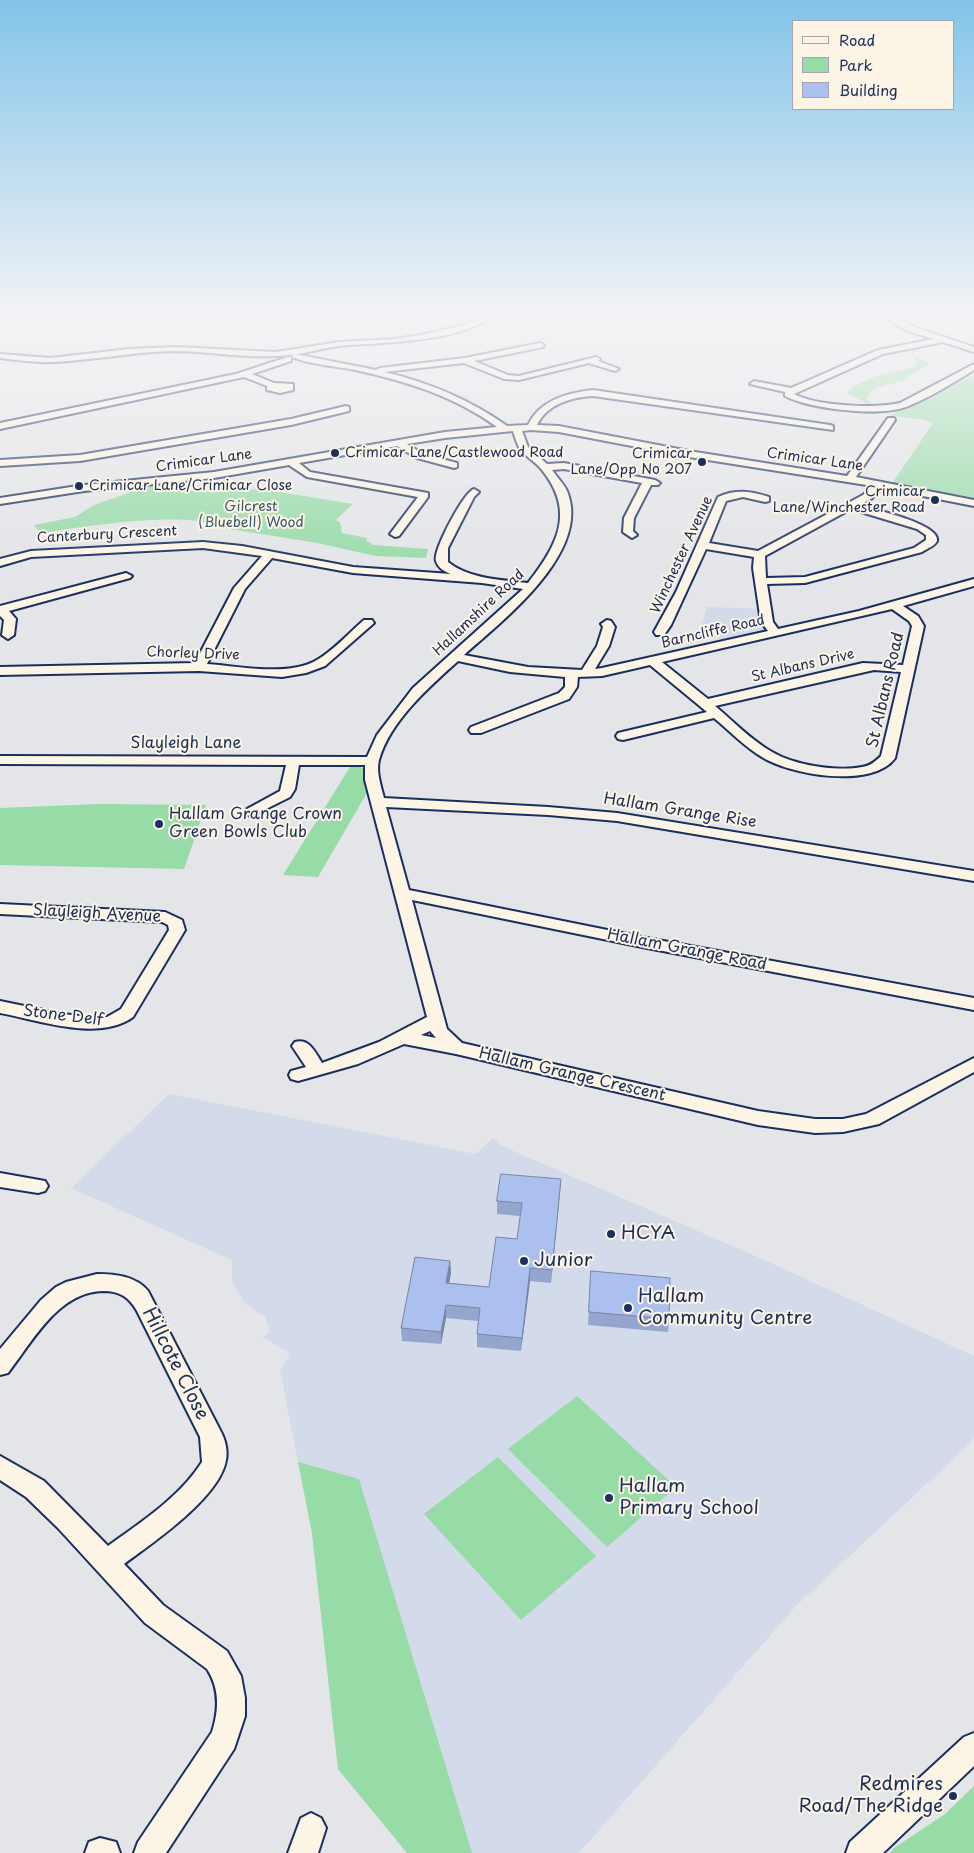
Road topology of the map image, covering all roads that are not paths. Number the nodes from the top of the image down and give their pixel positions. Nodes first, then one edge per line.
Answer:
1 (125, 399) edge
2 (458, 399) edge
3 (564, 399) edge
4 (637, 399) edge
5 (800, 399) edge
6 (914, 399) edge
7 (346, 409) dead end
8 (891, 420) dead end
9 (0, 426) edge
10 (531, 427) junction
11 (511, 428) junction
12 (830, 428) dead end
13 (398, 443) junction
14 (291, 462) junction
15 (0, 464) edge
16 (454, 465) dead end
17 (545, 467) junction
18 (850, 479) junction
19 (881, 484) junction
20 (474, 492) dead end
21 (765, 498) dead end
22 (0, 502) edge
23 (974, 503) edge
24 (851, 506) junction
25 (395, 534) dead end
26 (632, 535) dead end
27 (701, 545) junction
28 (269, 554) junction
29 (760, 555) junction
30 (0, 563) edge
31 (126, 576) dead end
32 (461, 578) junction
33 (761, 581) junction
34 (974, 582) edge
35 (532, 586) junction
36 (894, 606) junction
37 (0, 610) edge
38 (368, 623) dead end
39 (607, 624) dead end
40 (660, 632) dead end
41 (775, 633) junction
42 (8, 636) dead end
43 (455, 658) junction
44 (653, 661) junction
45 (199, 667) junction
46 (909, 670) junction
47 (0, 671) edge
48 (578, 674) junction
49 (705, 704) junction
50 (716, 714) junction
51 (476, 730) dead end
52 (623, 736) dead end
53 (0, 760) edge
54 (372, 761) junction
55 (293, 762) junction
56 (379, 802) junction
57 (252, 812) dead end
58 (974, 876) edge
59 (401, 893) junction
60 (0, 909) edge
61 (157, 964) joint
62 (974, 1004) edge
63 (0, 1007) edge
64 (435, 1020) junction
65 (404, 1038) junction
66 (301, 1046) dead end
67 (456, 1048) junction
68 (974, 1064) edge
69 (318, 1070) junction
70 (298, 1075) dead end
71 (0, 1180) edge
72 (38, 1186) dead end
73 (0, 1366) edge
74 (0, 1467) edge
75 (106, 1562) junction
76 (974, 1747) edge
77 (100, 1853) edge
78 (105, 1853) edge
79 (149, 1853) edge
80 (861, 1853) edge

1 - 9 street
2 - 11 street
3 - 10 street
4 - 12 street
5 - 6 street
7 - 15 street
8 - 18 street
10 - 11 street, Crimicar Lane
10 - 18 street, Crimicar Lane
11 - 13 street, Crimicar Lane
11 - 17 street, Hallamshire Road
13 - 14 street, Crimicar Lane
13 - 16 street
14 - 22 street, Crimicar Lane
14 - 25 street
17 - 26 street
17 - 35 street, Hallamshire Road
18 - 19 street, Crimicar Lane
19 - 23 street, Crimicar Lane
19 - 24 street
20 - 32 street
21 - 27 street, Winchester Avenue
24 - 29 street
24 - 33 street
27 - 29 street
27 - 40 street, Winchester Avenue
28 - 30 street, Canterbury Crescent
28 - 32 street, Canterbury Crescent
28 - 45 street
29 - 33 street
31 - 37 street
32 - 35 street, Canterbury Crescent
33 - 41 street
34 - 36 street, Barncliffe Road
35 - 43 street, Hallamshire Road
36 - 41 street, Barncliffe Road
36 - 46 street, St Albans Road
37 - 42 street
38 - 45 street, Chorley Drive
39 - 48 street
41 - 44 street, Barncliffe Road
43 - 48 street, Barncliffe Road
43 - 54 street, Hallamshire Road
44 - 48 street, Barncliffe Road
44 - 49 street, St Albans Road
45 - 47 street, Chorley Drive
46 - 49 street, St Albans Drive
46 - 50 street, St Albans Road
48 - 51 street
49 - 50 street, St Albans Road
50 - 52 street
53 - 55 street, Slayleigh Lane
54 - 55 street, Slayleigh Lane
54 - 56 street, Hallam Grange Crescent
55 - 57 street
56 - 58 street, Hallam Grange Rise
56 - 59 street, Hallam Grange Crescent
59 - 62 street, Hallam Grange Road
59 - 64 street, Hallam Grange Crescent
60 - 61 street, Slayleigh Avenue
61 - 63 street, Stone Delf
64 - 65 street
64 - 67 street, Hallam Grange Crescent
65 - 67 street
65 - 69 street
66 - 69 street
67 - 68 street, Hallam Grange Crescent
69 - 70 street
71 - 72 street
73 - 75 street, Hillcote Close
74 - 75 street
75 - 79 street
76 - 80 street
77 - 78 street

